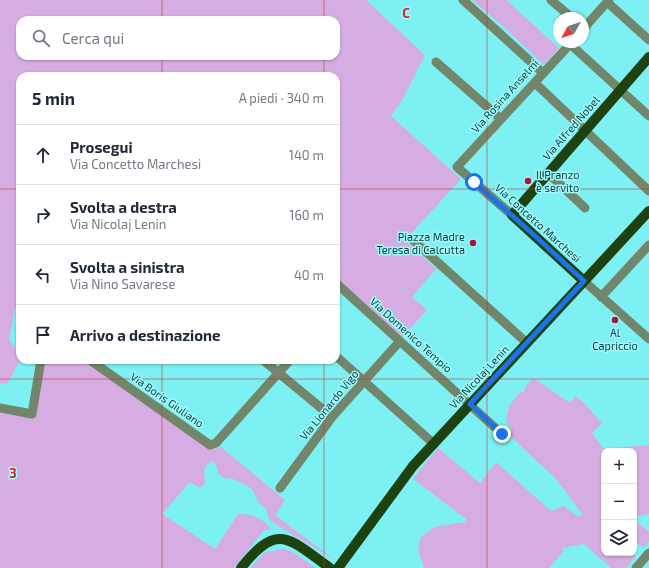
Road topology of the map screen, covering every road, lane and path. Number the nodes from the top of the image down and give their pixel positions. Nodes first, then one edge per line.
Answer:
1 (464, 0) edge
2 (551, 0) edge
3 (608, 1) edge
4 (565, 12) edge
5 (589, 22) edge
6 (649, 40) edge
7 (566, 48) edge
8 (576, 48) edge
9 (649, 57) edge
10 (436, 62) dead end
11 (543, 73) junction
12 (534, 82) junction
13 (620, 90) junction
14 (649, 116) edge
15 (501, 119) junction
16 (585, 130) junction
17 (457, 167) joint
18 (548, 173) junction
19 (649, 191) edge
20 (585, 208) dead end
21 (649, 211) edge
22 (512, 215) junction
23 (413, 240) dead end
24 (649, 245) edge
25 (584, 281) junction
26 (340, 287) edge
27 (601, 297) junction
28 (649, 339) edge
29 (400, 341) junction
30 (528, 343) junction
31 (340, 360) edge
32 (41, 364) edge
33 (96, 364) edge
34 (268, 364) edge
35 (286, 364) edge
36 (278, 373) junction
37 (364, 381) junction
38 (470, 404) junction
39 (0, 408) edge
40 (332, 417) junction
41 (502, 434) dead end
42 (434, 444) junction
43 (280, 488) dead end
44 (649, 554) edge
45 (241, 568) edge
46 (330, 568) edge
47 (338, 568) edge
48 (636, 568) edge

1 - 11 street
2 - 4 street
3 - 5 street
3 - 6 street
7 - 11 street, Via Rosina Anselmi
8 - 13 street
9 - 13 main road, Via Alfred Nobel
10 - 15 street
11 - 12 street, Via Rosina Anselmi
12 - 15 street, Via Rosina Anselmi
12 - 16 street
13 - 14 street
13 - 16 main road, Via Alfred Nobel
15 - 17 street, Via Rosina Anselmi
16 - 18 main road, Via Alfred Nobel
16 - 19 street
17 - 22 street, Via Concetto Marchesi
18 - 20 street
18 - 22 main road, Via Alfred Nobel
21 - 25 main road, Via Nicolaj Lenin
22 - 25 main road, Via Concetto Marchesi
23 - 30 street
24 - 27 street
25 - 27 street
25 - 30 main road, Via Nicolaj Lenin
26 - 29 street, Via Domenico Tempio
27 - 28 street
29 - 37 street, Via Lionardo Vigo
29 - 38 street, Via Domenico Tempio
30 - 38 main road, Via Nicolaj Lenin
31 - 37 street
32 - 39 street
33 - 36 street, Via Boris Giuliano
34 - 36 street
35 - 36 street
36 - 40 street
37 - 40 street, Via Lionardo Vigo
37 - 42 street
38 - 41 street, Via Domenico Tempio
38 - 42 main road, Via Nicolaj Lenin
40 - 43 street, Via Lionardo Vigo
42 - 47 main road, Via Nicolaj Lenin
44 - 48 street
45 - 46 main road

